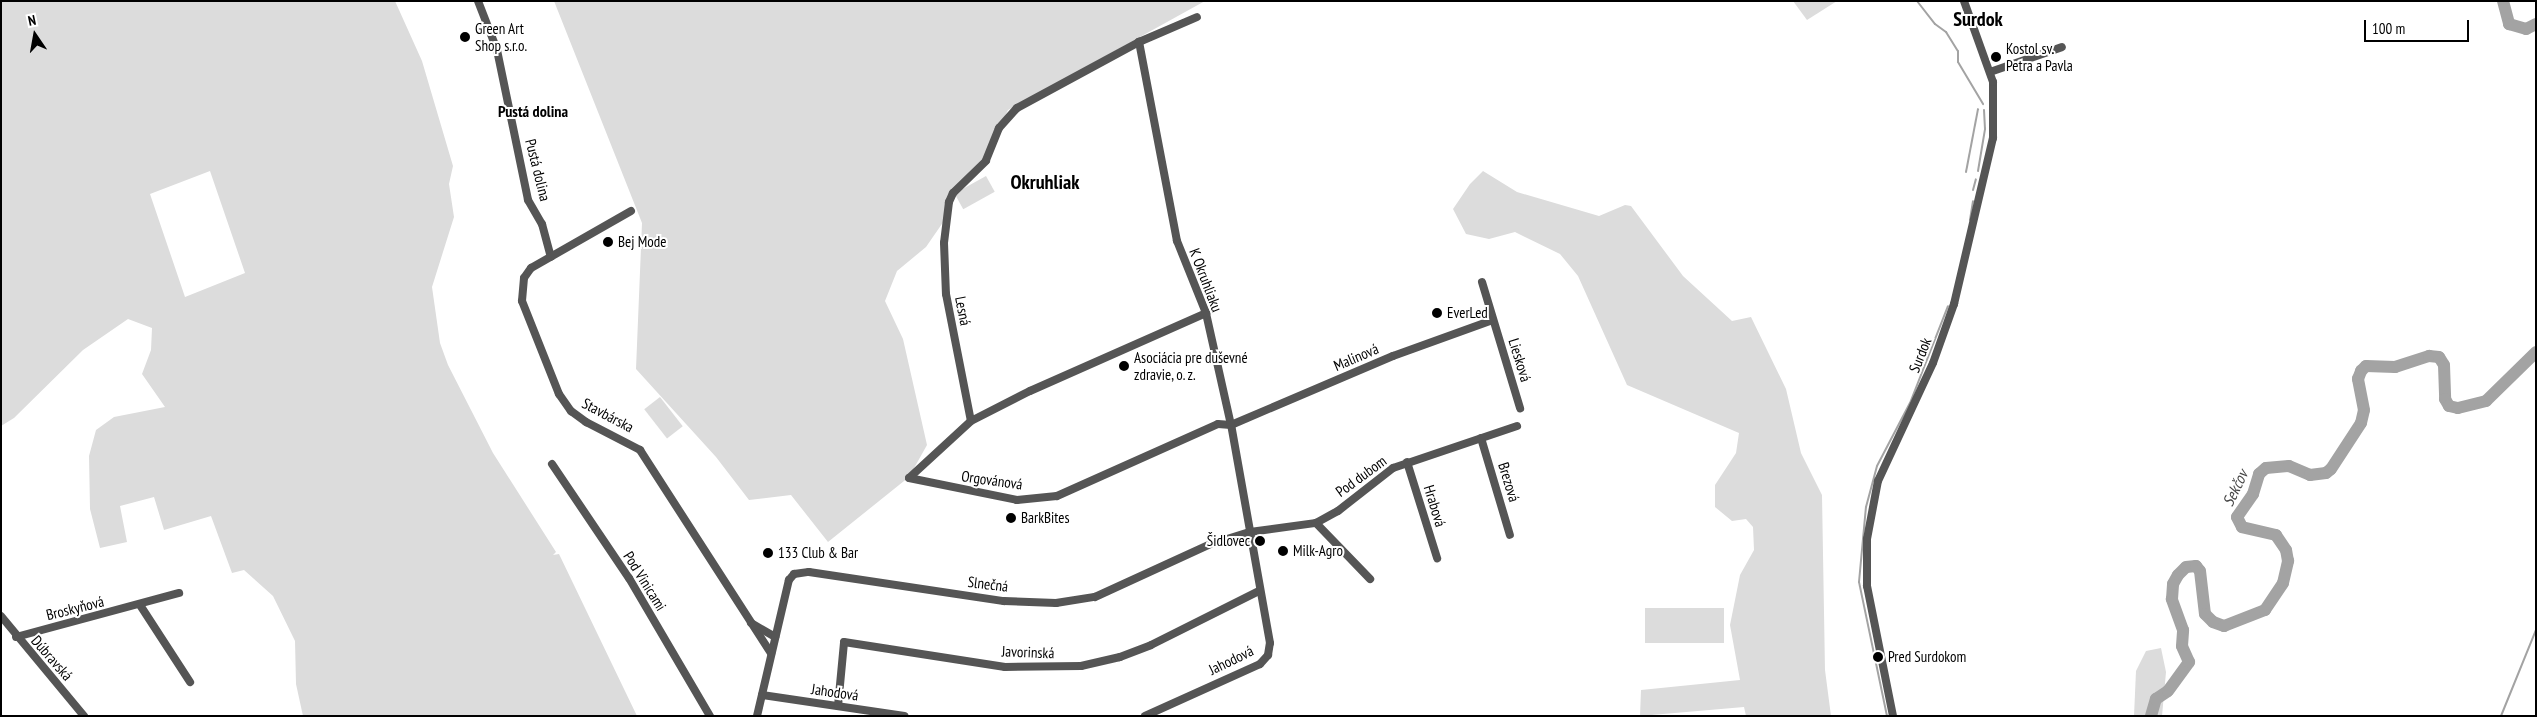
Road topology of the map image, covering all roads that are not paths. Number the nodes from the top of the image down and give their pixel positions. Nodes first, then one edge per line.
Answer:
1 (478, 1) edge
2 (1964, 1) edge
3 (1197, 17) dead end
4 (1139, 42) junction
5 (2062, 47) dead end
6 (1990, 72) junction
7 (631, 211) dead end
8 (551, 256) junction
9 (1482, 282) dead end
10 (1206, 313) junction
11 (1493, 320) junction
12 (1520, 408) dead end
13 (971, 421) junction
14 (1231, 425) junction
15 (1516, 426) dead end
16 (1480, 438) junction
17 (1407, 462) junction
18 (552, 464) dead end
19 (1316, 523) junction
20 (1250, 532) junction
21 (1510, 535) dead end
22 (1437, 558) dead end
23 (1370, 579) dead end
24 (1260, 591) junction
25 (179, 593) dead end
26 (140, 605) junction
27 (1, 616) edge
28 (748, 621) junction
29 (16, 637) junction
30 (775, 637) junction
31 (771, 653) junction
32 (190, 682) dead end
33 (762, 695) junction
34 (838, 706) junction
35 (84, 716) edge
36 (710, 716) edge
37 (757, 716) edge
38 (904, 716) edge
39 (1145, 716) edge
40 (1893, 716) edge

1 - 8 street, Pustá dolina
2 - 6 street, Surdok
3 - 4 street
4 - 10 street, K Okruhliaku
4 - 13 street, Lesná
5 - 6 street
6 - 40 street, Surdok
7 - 8 street, Stavbárska
8 - 28 street, Stavbárska
9 - 11 street, Liesková
10 - 13 street
10 - 14 street, K Okruhliaku
11 - 12 street, Liesková
11 - 14 street, Malinová
13 - 14 street, Orgovánová
14 - 20 street, K Okruhliaku
15 - 16 street, Pod dubom
16 - 17 street, Pod dubom
16 - 21 street, Brezová
17 - 19 street, Pod dubom
17 - 22 street, Hrabová
18 - 36 street, Pod Vinicami
19 - 20 street, Pod dubom
19 - 23 street
20 - 24 street, K Okruhliaku
20 - 30 street, Slnečná
24 - 34 street, Javorinská
24 - 39 street, Jahodová
25 - 26 street, Broskyňová
26 - 29 street, Broskyňová
26 - 32 street
27 - 29 street, Dúbravská
28 - 30 street, Stavbárska
28 - 31 street, Stavbárska
29 - 35 street, Dúbravská
30 - 31 street, Slnečná
31 - 33 street
33 - 34 street, Jahodová
33 - 37 street
34 - 38 street, Jahodová

